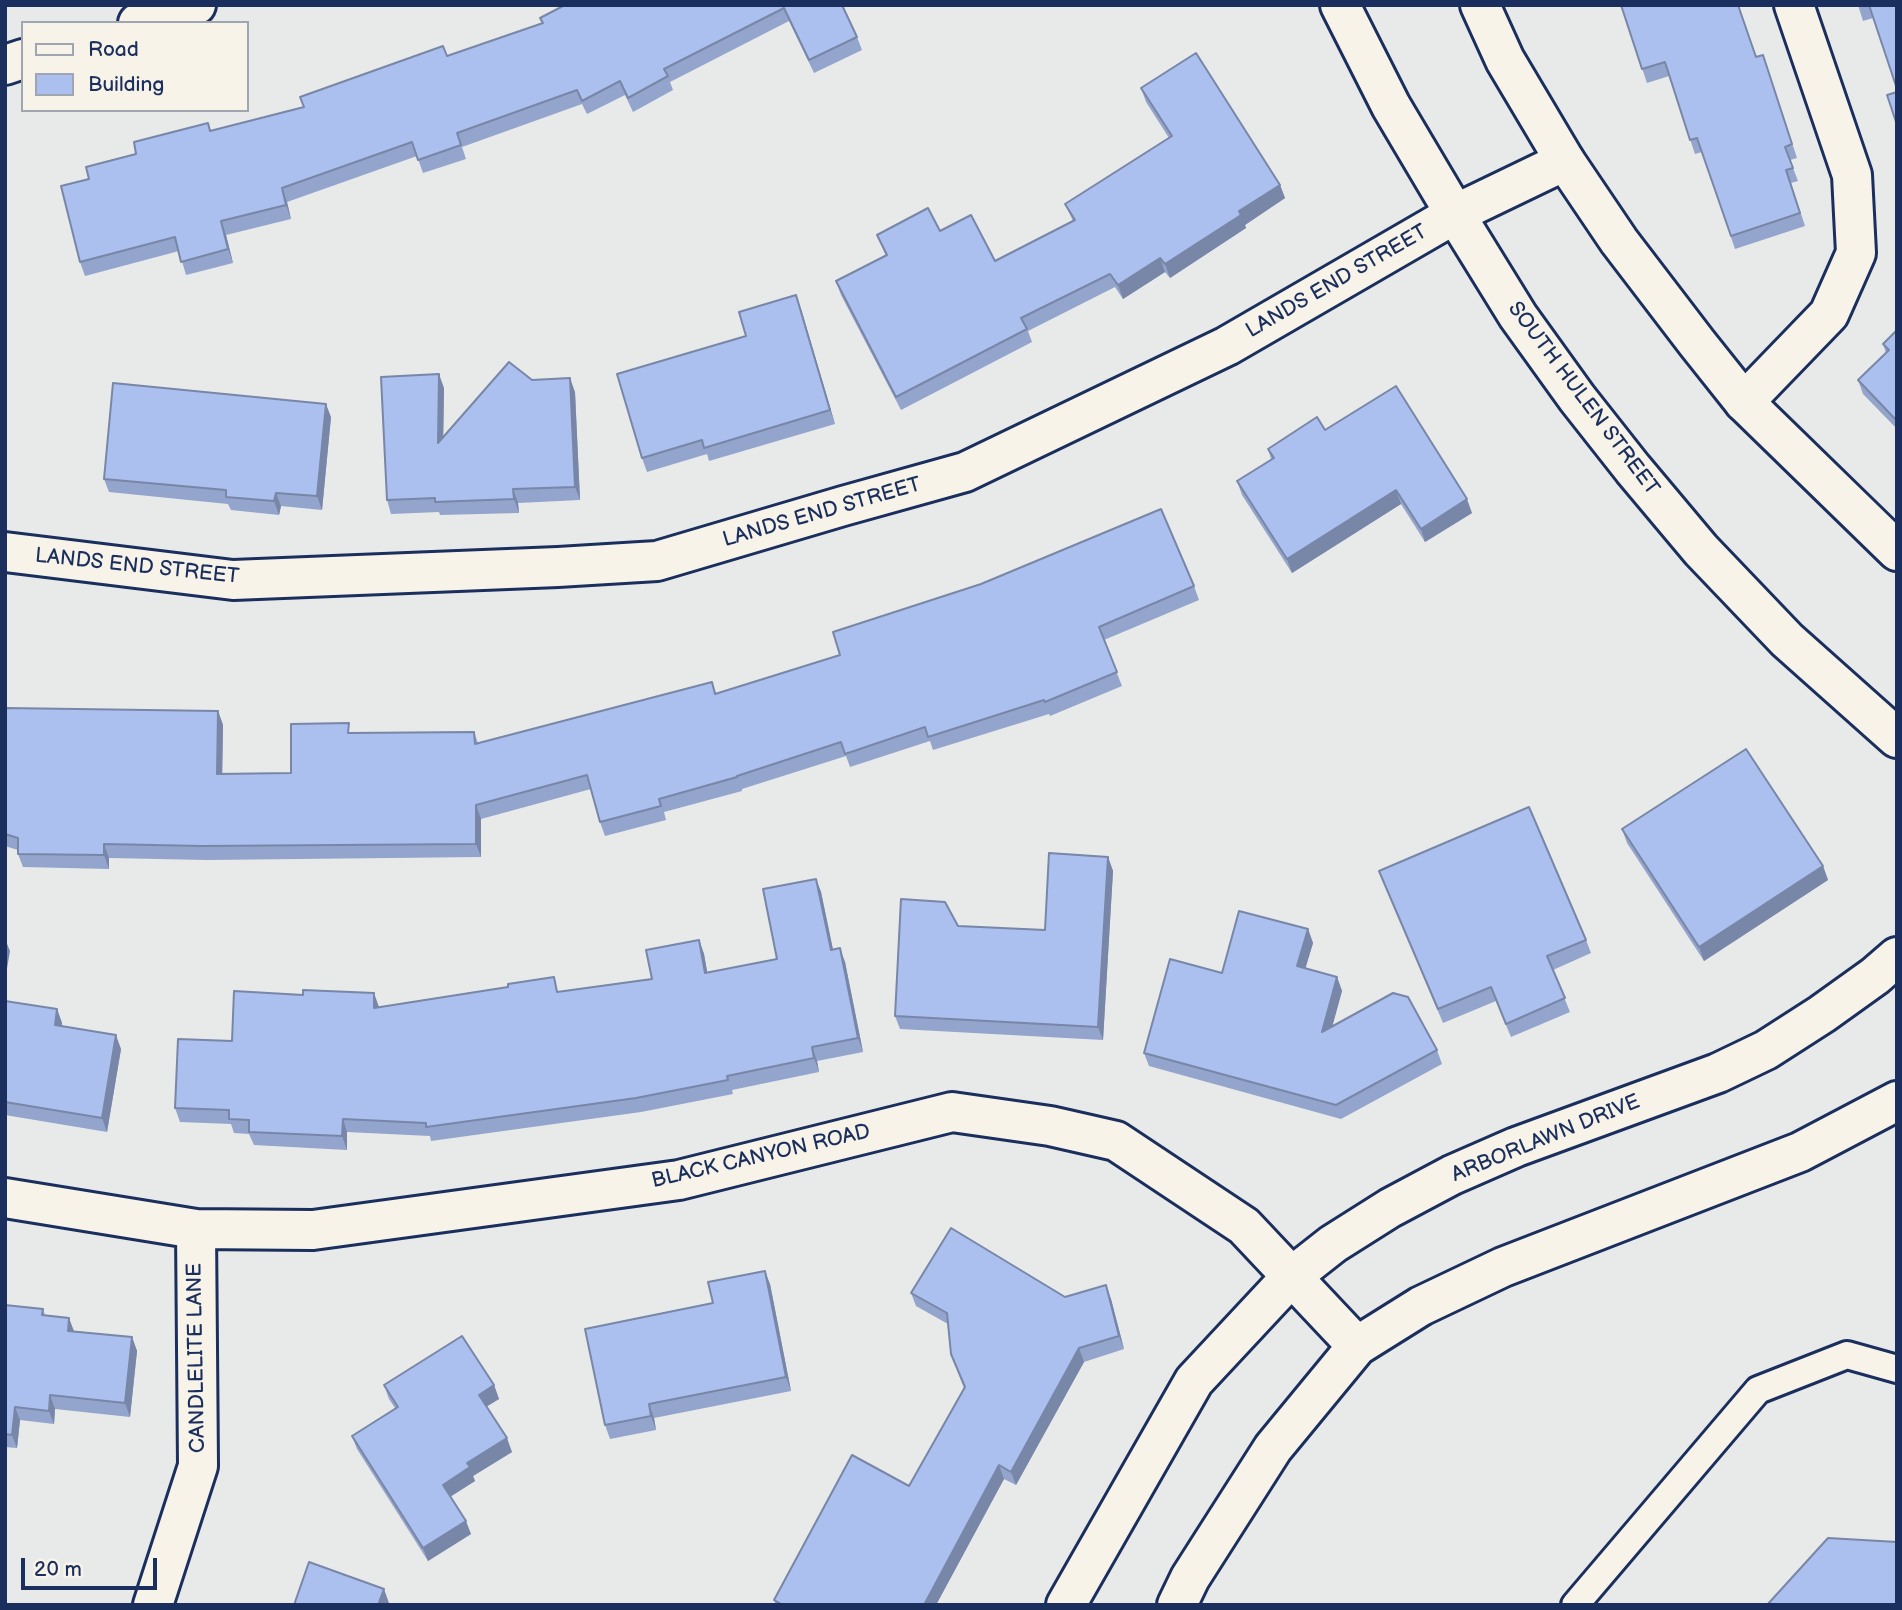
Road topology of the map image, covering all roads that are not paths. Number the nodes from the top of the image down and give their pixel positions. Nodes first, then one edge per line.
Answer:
1 (196, 5) edge
2 (1340, 5) edge
3 (1480, 5) edge
4 (1794, 5) edge
5 (144, 21) edge
6 (1565, 161) junction
7 (1455, 214) junction
8 (1744, 402) junction
9 (1897, 551) edge
10 (5, 552) edge
11 (1897, 738) edge
12 (1897, 957) edge
13 (1897, 1101) edge
14 (5, 1198) edge
15 (196, 1229) junction
16 (1291, 1277) junction
17 (1357, 1346) junction
18 (1897, 1369) edge
19 (153, 1605) edge
20 (1066, 1605) edge
21 (1177, 1605) edge
22 (1575, 1605) edge

1 - 5 street
2 - 7 street, SOUTH HULEN STREET
3 - 6 street
4 - 8 street
6 - 7 street, LANDS END STREET
6 - 8 street
7 - 10 street, LANDS END STREET
7 - 11 street, SOUTH HULEN STREET
8 - 9 street
12 - 16 street, ARBORLAWN DRIVE
13 - 17 street
14 - 15 street, BLACK CANYON ROAD
15 - 16 street, BLACK CANYON ROAD
15 - 19 street, CANDLELITE LANE
16 - 17 street, BLACK CANYON ROAD
16 - 20 street, ARBORLAWN DRIVE
17 - 21 street
18 - 22 lane

